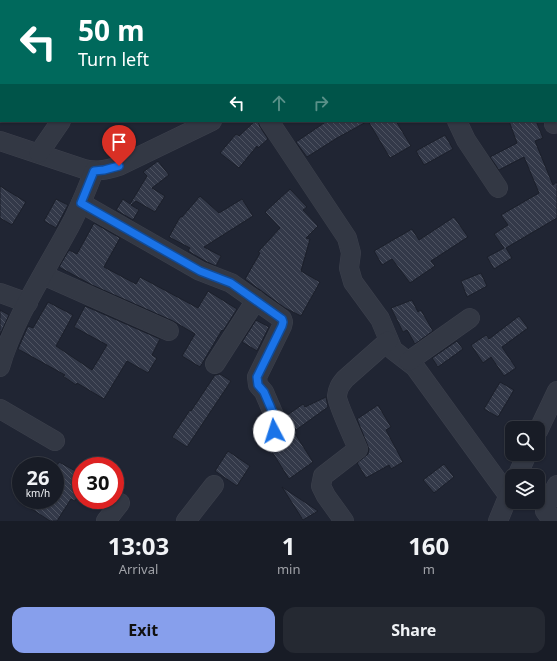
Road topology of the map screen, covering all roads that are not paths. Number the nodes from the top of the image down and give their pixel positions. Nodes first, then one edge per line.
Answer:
1 (60, 122) edge
2 (210, 122) edge
3 (270, 122) edge
4 (457, 122) edge
5 (0, 141) edge
6 (39, 153) junction
7 (94, 171) junction
8 (498, 188) dead end
9 (81, 203) junction
10 (43, 275) junction
11 (0, 293) edge
12 (256, 300) junction
13 (28, 303) junction
14 (470, 318) dead end
15 (169, 331) dead end
16 (388, 341) junction
17 (409, 362) junction
18 (216, 364) dead end
19 (0, 366) edge
20 (557, 391) edge
21 (0, 409) edge
22 (543, 421) edge
23 (274, 431) dead end
24 (55, 441) dead end
25 (505, 484) edge
26 (214, 485) dead end
27 (557, 485) edge
28 (505, 504) edge
29 (115, 509) edge
30 (557, 520) edge
31 (106, 521) edge
32 (186, 521) edge
33 (344, 521) edge
34 (498, 521) edge

1 - 6 street
2 - 7 street
3 - 16 street
4 - 8 street
5 - 6 street
6 - 7 street
7 - 9 street
9 - 10 street
9 - 12 street
10 - 13 street
10 - 15 street
11 - 13 street
12 - 18 street
12 - 23 street
13 - 19 street
14 - 17 street
16 - 17 street
16 - 33 street
17 - 25 street
20 - 22 street
21 - 24 street
26 - 32 street
27 - 30 street
28 - 34 street
29 - 31 street

